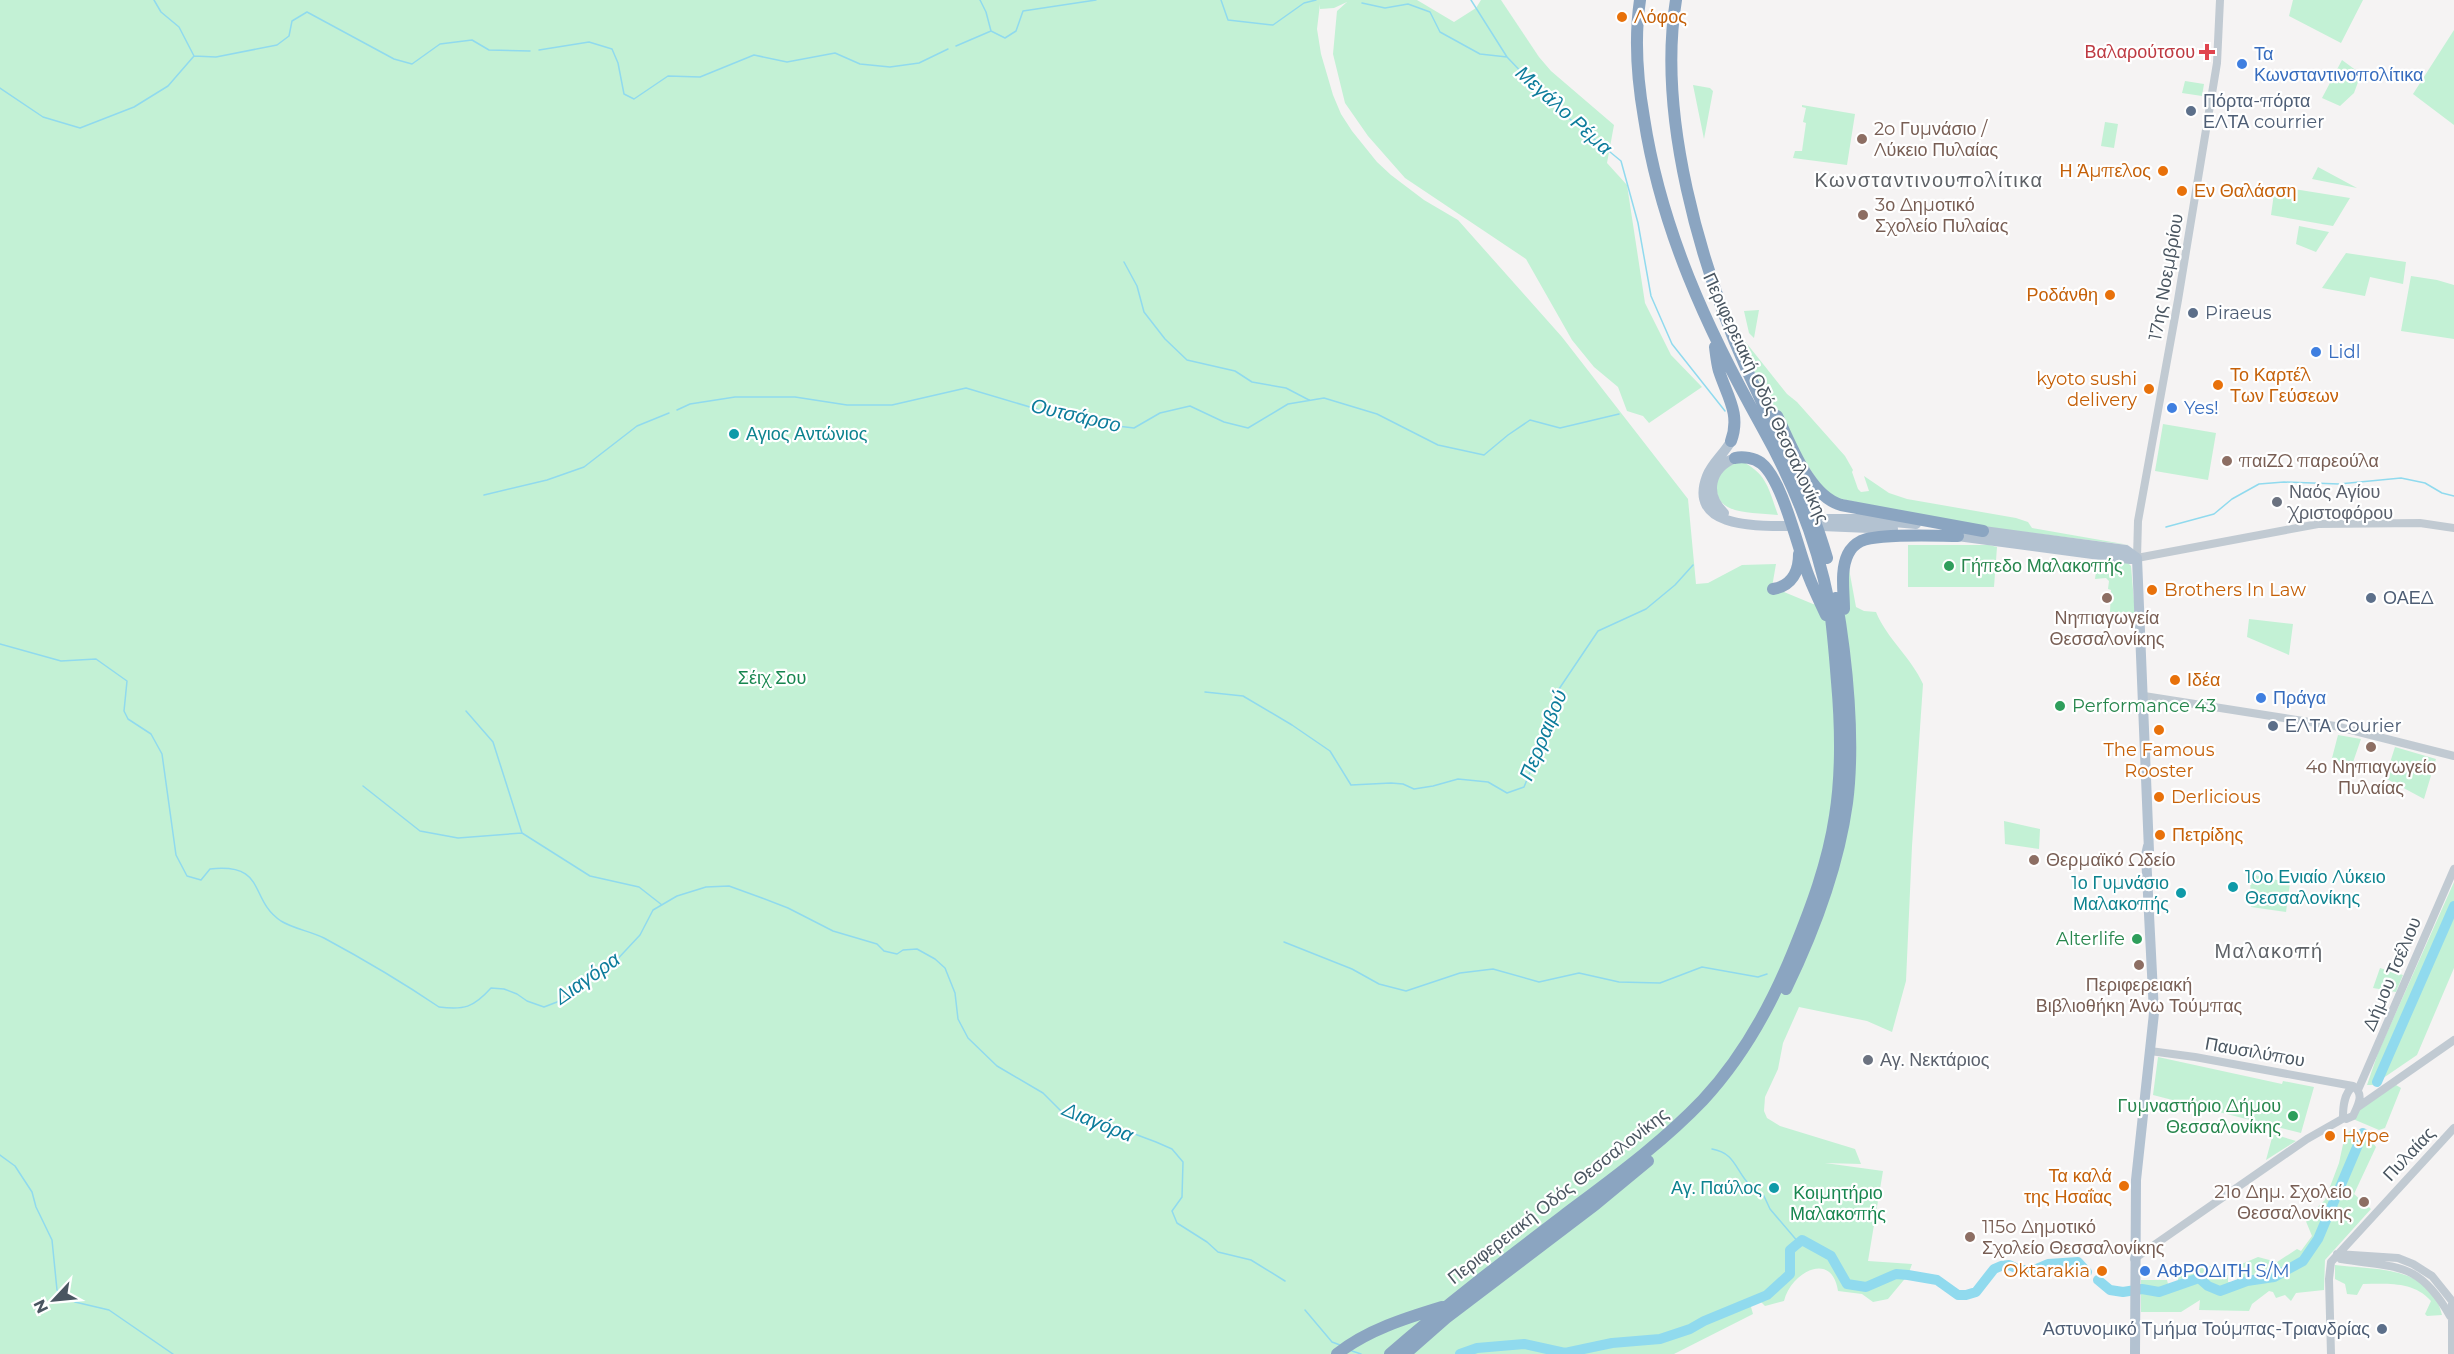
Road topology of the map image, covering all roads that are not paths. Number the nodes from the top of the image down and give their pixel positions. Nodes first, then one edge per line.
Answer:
1 (1640, 0) edge
2 (1676, 0) edge
3 (2220, 0) edge
4 (1714, 337) junction
5 (1746, 367) junction
6 (1731, 441) joint
7 (1735, 458) joint
8 (2454, 528) edge
9 (1983, 531) junction
10 (1958, 536) junction
11 (1799, 549) junction
12 (2137, 558) junction
13 (1773, 589) dead end
14 (1832, 627) junction
15 (1843, 652) junction
16 (2144, 696) junction
17 (2454, 756) edge
18 (2454, 869) edge
19 (2454, 1040) edge
20 (2150, 1051) junction
21 (2359, 1097) junction
22 (2343, 1118) junction
23 (2454, 1128) edge
24 (2335, 1256) junction
25 (2134, 1259) junction
26 (1517, 1264) junction
27 (1449, 1305) junction
28 (1338, 1353) edge
29 (1390, 1354) edge
30 (1405, 1354) edge
31 (1414, 1354) edge
32 (2134, 1354) edge
33 (2331, 1354) edge
34 (2452, 1354) edge

1 - 4 highway, Περιφερειακή Οδός Θεσσαλονίκης
2 - 5 highway, Περιφερειακή Οδός Θεσσαλονίκης
3 - 12 street, 17ης Νοεμβρίου
4 - 6 highway
4 - 14 highway, Περιφερειακή Οδός Θεσσαλονίκης
5 - 9 highway
5 - 15 highway, Περιφερειακή Οδός Θεσσαλονίκης
6 - 7 main road
7 - 11 highway
8 - 12 street
9 - 10 main road
9 - 12 main road
10 - 12 main road
10 - 15 highway
11 - 13 highway
11 - 14 highway
12 - 16 main road
14 - 27 highway, Περιφερειακή Οδός Θεσσαλονίκης
15 - 26 highway, Περιφερειακή Οδός Θεσσαλονίκης
16 - 17 street
16 - 20 main road
18 - 21 street, Δήμου Τσέλιου
19 - 21 street
20 - 21 street, Παυσιλύπου
20 - 25 main road
21 - 22 street
21 - 22 street, Δήμου Τσέλιου
22 - 25 street
23 - 24 street, Πυλαίας
24 - 33 street
24 - 34 street
25 - 32 main road
26 - 30 highway, Περιφερειακή Οδός Θεσσαλονίκης
26 - 31 highway
27 - 28 highway
27 - 29 highway, Περιφερειακή Οδός Θεσσαλονίκης

